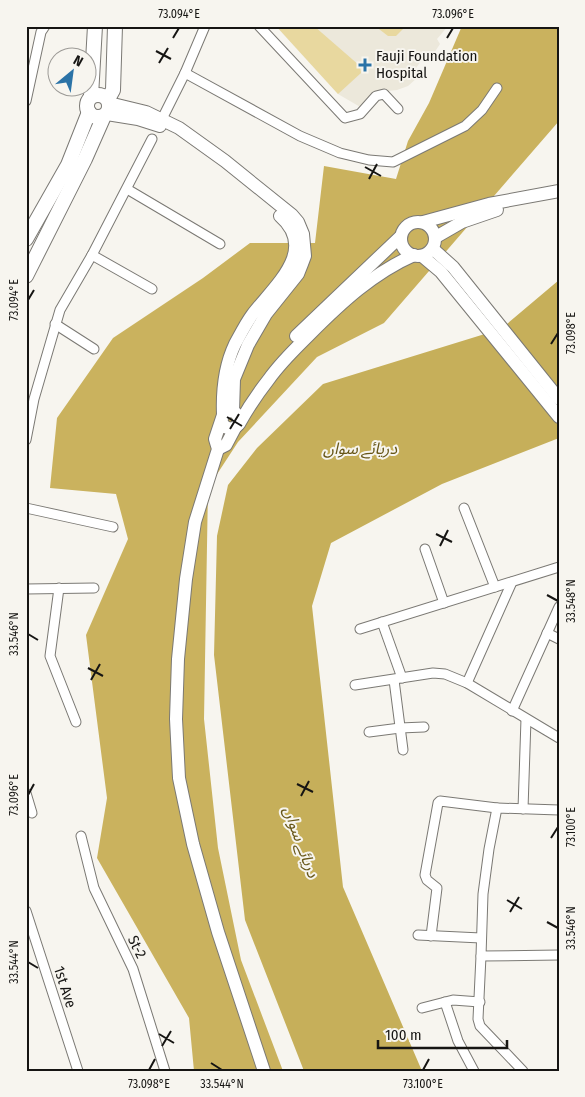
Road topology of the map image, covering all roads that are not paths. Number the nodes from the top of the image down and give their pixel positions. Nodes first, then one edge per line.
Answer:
1 (44, 26) edge
2 (95, 26) edge
3 (115, 26) edge
4 (205, 26) edge
5 (259, 26) edge
6 (94, 48) edge
7 (185, 73) junction
8 (497, 88) dead end
9 (98, 95) edge
10 (90, 98) edge
11 (26, 100) edge
12 (107, 108) junction
13 (398, 109) dead end
14 (88, 112) junction
15 (162, 119) junction
16 (152, 138) dead end
17 (127, 189) junction
18 (559, 191) edge
19 (559, 199) edge
20 (423, 222) junction
21 (401, 236) junction
22 (26, 239) edge
23 (220, 244) dead end
24 (426, 249) junction
25 (92, 255) junction
26 (26, 276) edge
27 (152, 289) dead end
28 (55, 324) junction
29 (94, 349) dead end
30 (559, 398) edge
31 (559, 417) edge
32 (231, 419) junction
33 (26, 440) edge
34 (26, 508) edge
35 (464, 508) dead end
36 (113, 527) dead end
37 (425, 549) dead end
38 (559, 567) edge
39 (512, 582) junction
40 (495, 587) junction
41 (59, 588) junction
42 (94, 588) dead end
43 (26, 589) edge
44 (444, 603) junction
45 (559, 607) edge
46 (382, 622) junction
47 (360, 629) dead end
48 (547, 633) junction
49 (559, 639) edge
50 (398, 679) junction
51 (467, 683) junction
52 (354, 685) dead end
53 (512, 711) junction
54 (526, 719) junction
55 (76, 722) dead end
56 (424, 727) dead end
57 (400, 728) junction
58 (369, 732) dead end
59 (559, 738) edge
60 (403, 750) dead end
61 (26, 793) edge
62 (497, 808) junction
63 (523, 809) junction
64 (559, 810) edge
65 (32, 812) dead end
66 (80, 836) dead end
67 (26, 911) edge
68 (418, 935) dead end
69 (431, 936) junction
70 (481, 938) junction
71 (559, 955) edge
72 (481, 956) junction
73 (445, 1002) junction
74 (480, 1002) junction
75 (422, 1008) dead end
76 (78, 1071) edge
77 (165, 1071) edge
78 (264, 1071) edge
79 (474, 1071) edge
80 (523, 1071) edge

1 - 11 street
2 - 6 main road
3 - 12 main road
4 - 7 street
5 - 13 street
7 - 8 street
7 - 15 street
9 - 12 main road
10 - 14 main road
12 - 14 main road
12 - 15 main road
12 - 26 main road
12 - 32 main road
14 - 22 main road
15 - 32 main road
16 - 17 street
17 - 23 street
17 - 25 street
18 - 20 main road
19 - 24 main road
20 - 21 main road
20 - 24 main road
21 - 24 main road
21 - 32 main road
24 - 30 main road
24 - 31 main road
24 - 32 main road
25 - 27 street
25 - 28 street
28 - 29 street
28 - 33 street
32 - 78 main road
34 - 36 street
35 - 40 street
37 - 44 street
38 - 39 street
39 - 40 street
39 - 51 street
40 - 44 street
41 - 42 street
41 - 43 street
41 - 55 street
44 - 46 street
45 - 48 street
46 - 47 street
46 - 50 street
48 - 49 street
48 - 53 street
50 - 51 street
50 - 52 street
50 - 57 street
51 - 53 street
53 - 54 street
54 - 59 street
54 - 63 street
56 - 57 street
57 - 58 street
57 - 60 street
61 - 65 street
62 - 63 street
62 - 69 street
62 - 70 street
63 - 64 street
66 - 77 street, St-2
67 - 76 street, 1st Ave
68 - 69 street
69 - 70 street
70 - 72 street
71 - 72 street
72 - 74 street
73 - 74 street
73 - 75 street
73 - 79 street
74 - 80 street

